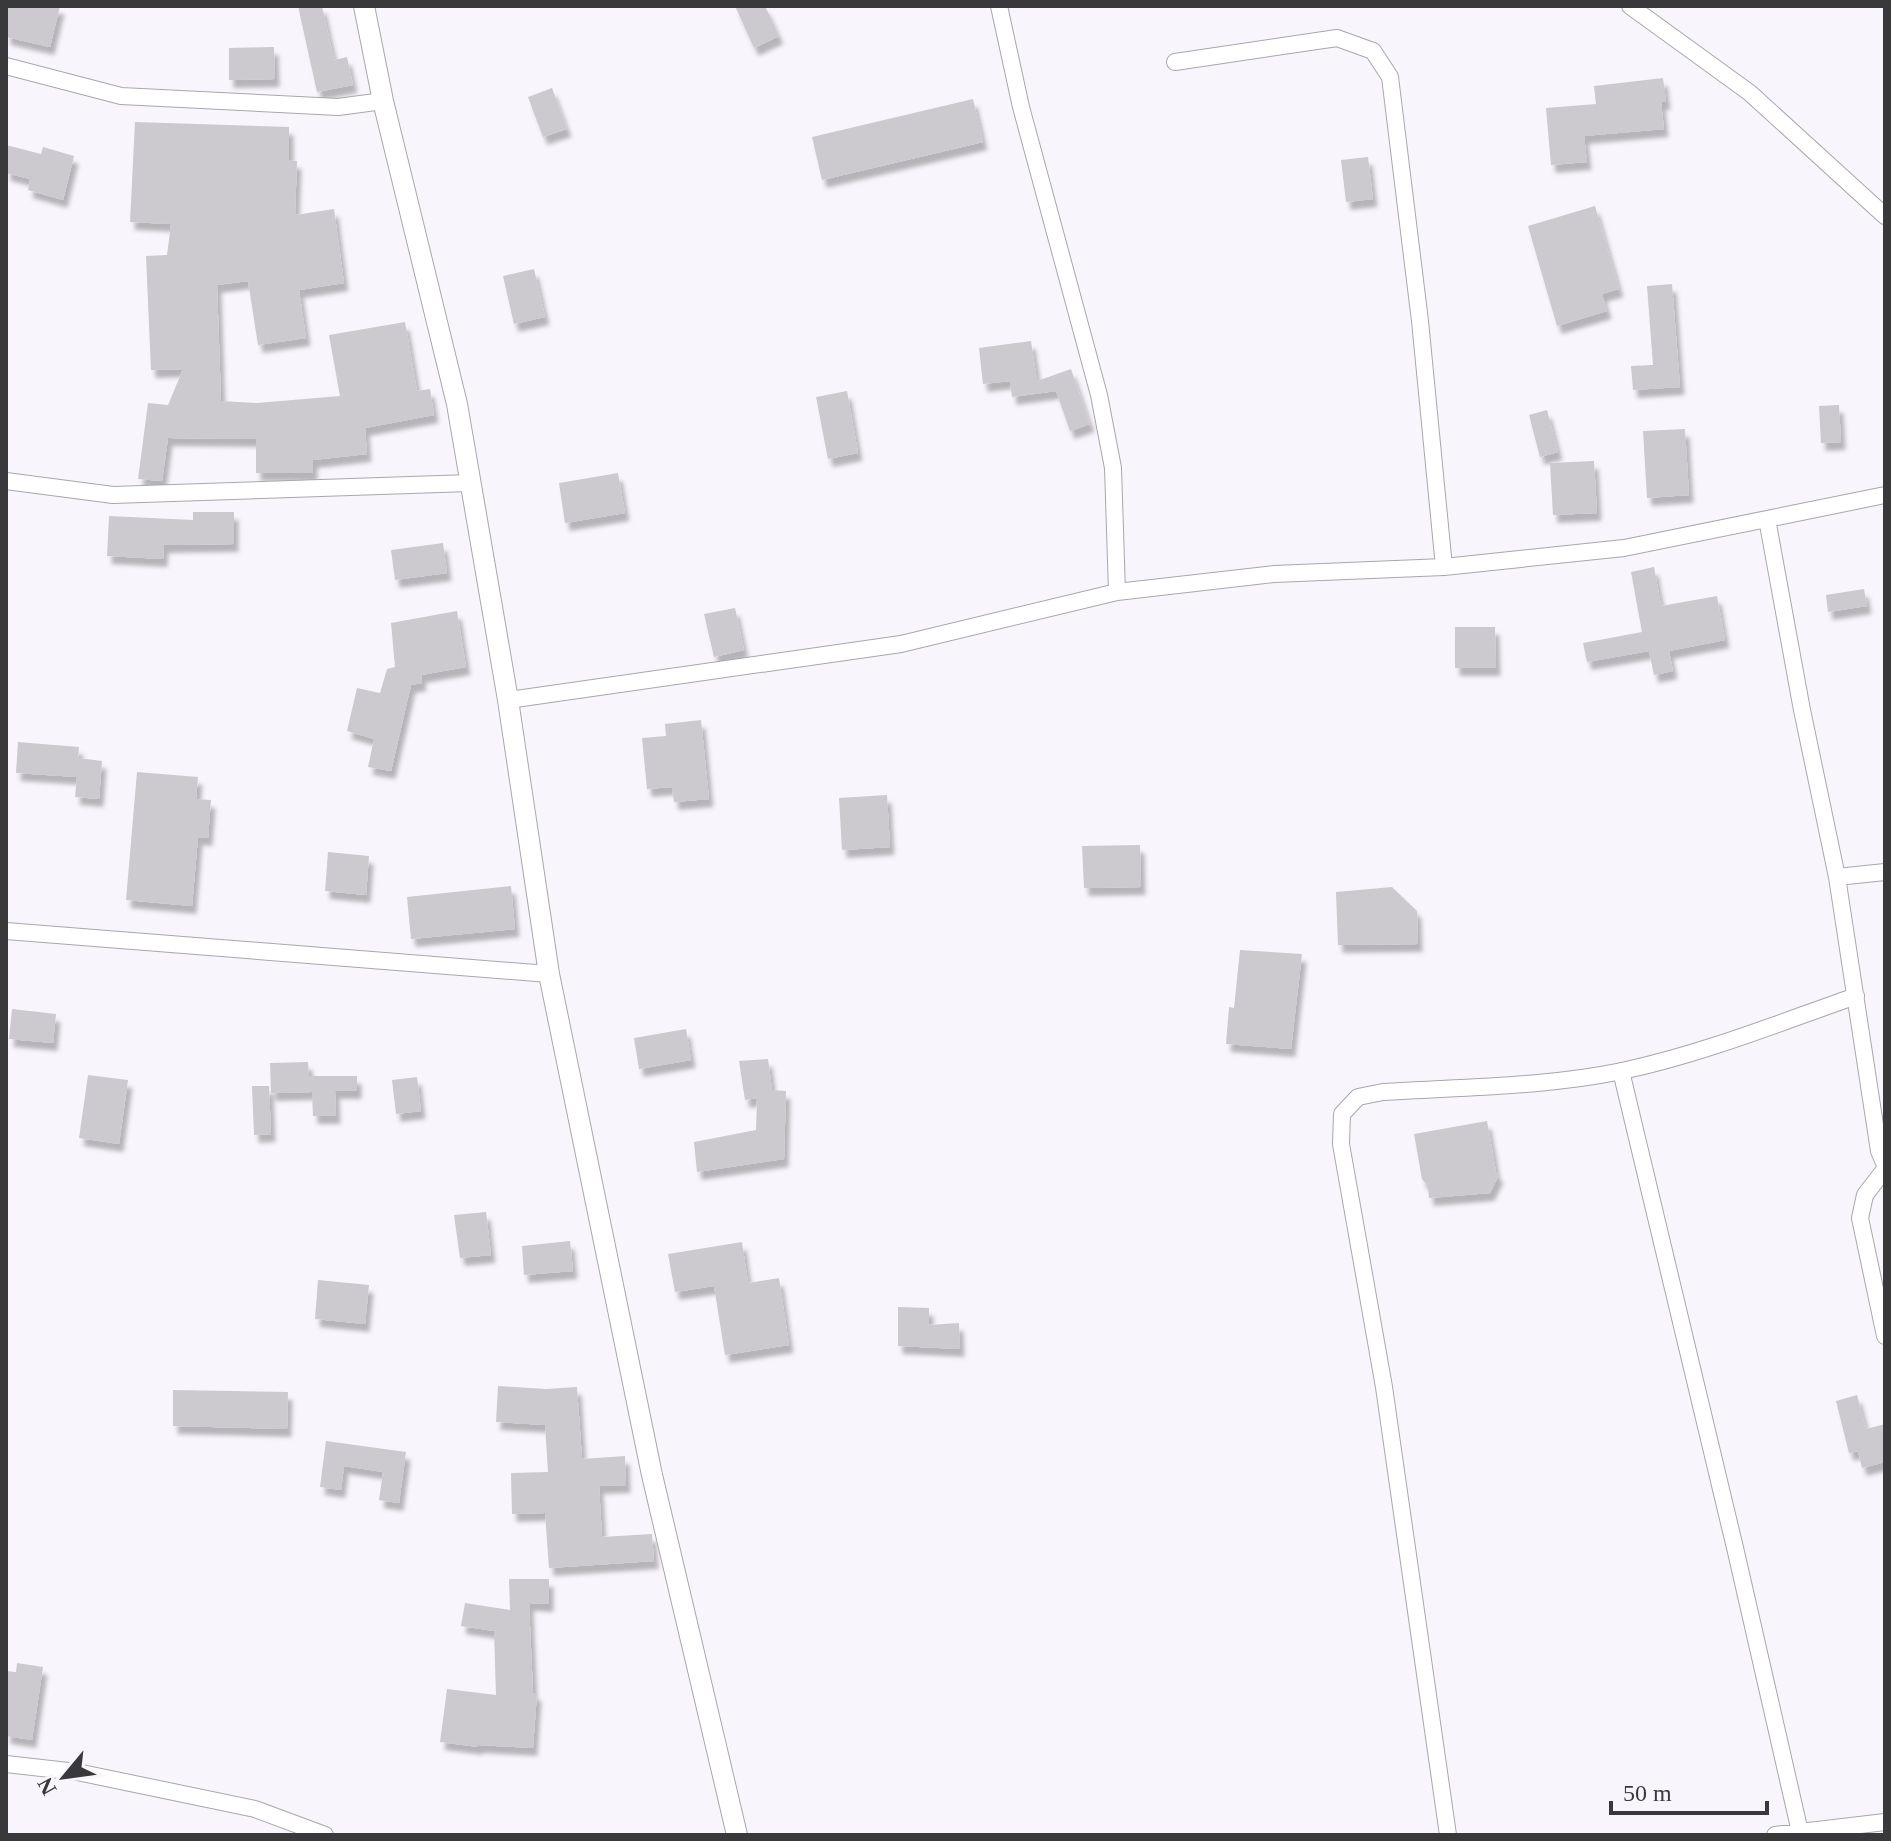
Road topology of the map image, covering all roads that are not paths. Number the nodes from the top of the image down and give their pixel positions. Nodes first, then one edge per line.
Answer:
1 (364, 6) edge
2 (999, 6) edge
3 (1630, 6) edge
4 (1175, 62) dead end
5 (6, 66) edge
6 (383, 101) junction
7 (1885, 216) edge
8 (6, 481) edge
9 (470, 483) junction
10 (1885, 495) edge
11 (1767, 519) junction
12 (1444, 567) junction
13 (1117, 592) junction
14 (508, 700) junction
15 (1885, 872) edge
16 (1837, 877) junction
17 (6, 931) edge
18 (549, 974) junction
19 (1856, 996) junction
20 (1621, 1071) junction
21 (1885, 1167) edge
22 (1885, 1336) edge
23 (6, 1764) edge
24 (1885, 1822) edge
25 (1800, 1832) junction
26 (325, 1835) edge
27 (737, 1835) edge
28 (1448, 1835) edge
29 (1775, 1835) edge

1 - 6 street
2 - 13 street
3 - 7 street
4 - 12 street
5 - 6 street
6 - 9 street
8 - 9 street
9 - 14 street
10 - 11 street
11 - 12 street
11 - 16 street
12 - 13 street
13 - 14 street
14 - 18 street
15 - 16 street
16 - 19 street
17 - 18 street
18 - 27 street
19 - 20 street
19 - 21 street
20 - 25 street
20 - 28 street
21 - 22 street
23 - 26 street
24 - 25 street
25 - 29 street

